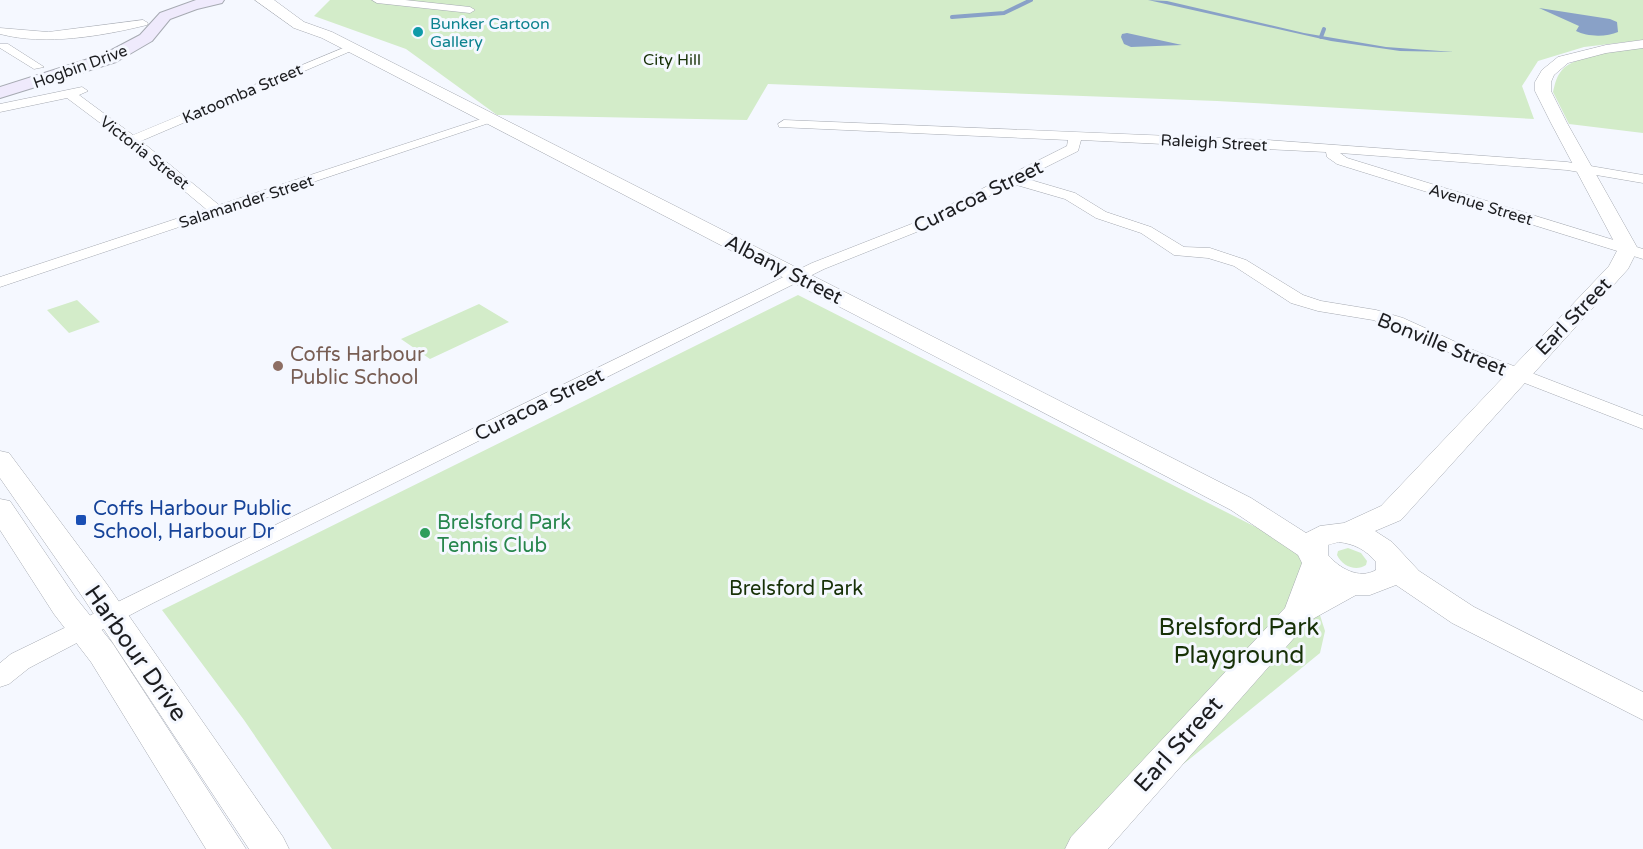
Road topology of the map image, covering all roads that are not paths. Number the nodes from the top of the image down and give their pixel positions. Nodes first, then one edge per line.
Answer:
1 (198, 0) edge
2 (217, 0) edge
3 (262, 0) edge
4 (291, 0) edge
5 (377, 0) edge
6 (470, 10) dead end
7 (143, 23) junction
8 (0, 31) edge
9 (73, 32) junction
10 (327, 35) junction
11 (22, 37) junction
12 (132, 38) junction
13 (1643, 44) edge
14 (2, 47) edge
15 (352, 48) junction
16 (38, 67) dead end
17 (0, 88) edge
18 (85, 90) dead end
19 (0, 93) edge
20 (71, 95) junction
21 (0, 108) edge
22 (492, 120) junction
23 (784, 124) dead end
24 (1075, 136) junction
25 (132, 140) junction
26 (1322, 148) junction
27 (1586, 169) junction
28 (1643, 179) edge
29 (1014, 180) junction
30 (217, 211) junction
31 (1151, 225) dead end
32 (1132, 230) junction
33 (1636, 252) edge
34 (798, 276) junction
35 (0, 282) edge
36 (1517, 375) junction
37 (1643, 423) edge
38 (0, 459) edge
39 (0, 508) edge
40 (1391, 513) junction
41 (1326, 544) junction
42 (1374, 569) junction
43 (1298, 613) junction
44 (97, 622) junction
45 (0, 676) edge
46 (1643, 707) edge
47 (227, 849) edge
48 (270, 849) edge
49 (1084, 849) edge

1 - 7 main road, Hogbin Drive
2 - 19 main road, Hogbin Drive
3 - 10 street, Albany Street
4 - 10 street, Albany Street
5 - 6 street
7 - 9 street
7 - 12 main road, Hogbin Drive
8 - 11 street
9 - 11 street
9 - 12 street
10 - 15 street, Albany Street
11 - 14 street
12 - 17 main road, Hogbin Drive
13 - 27 street
14 - 16 street
15 - 22 street, Albany Street
15 - 25 street, Katoomba Street
18 - 20 street
20 - 21 street
20 - 25 street, Victoria Street
22 - 30 street, Salamander Street
22 - 34 street, Albany Street
23 - 24 street, Raleigh Street
24 - 26 street, Raleigh Street
24 - 29 street, Curacoa Street
25 - 30 street, Victoria Street
26 - 27 street, Raleigh Street
26 - 33 street, Avenue Street
27 - 28 street, Raleigh Street
27 - 33 street
29 - 32 street, Bonville Street
29 - 34 street, Curacoa Street
30 - 35 street, Salamander Street
31 - 32 street, Bonville Street
32 - 36 street, Bonville Street
33 - 36 street, Earl Street
34 - 41 street, Albany Street
34 - 44 street, Curacoa Street
36 - 37 street, Bonville Street
36 - 40 street, Earl Street
38 - 44 street, Harbour Drive
39 - 44 street, Harbour Drive
40 - 41 street, Earl Street
40 - 42 street, Earl Street
41 - 42 street
41 - 42 street
41 - 43 street, Earl Street
42 - 43 street, Earl Street
42 - 46 street
43 - 49 street, Earl Street
44 - 45 street, Curacoa Street
44 - 47 street, Harbour Drive
44 - 48 street, Harbour Drive

